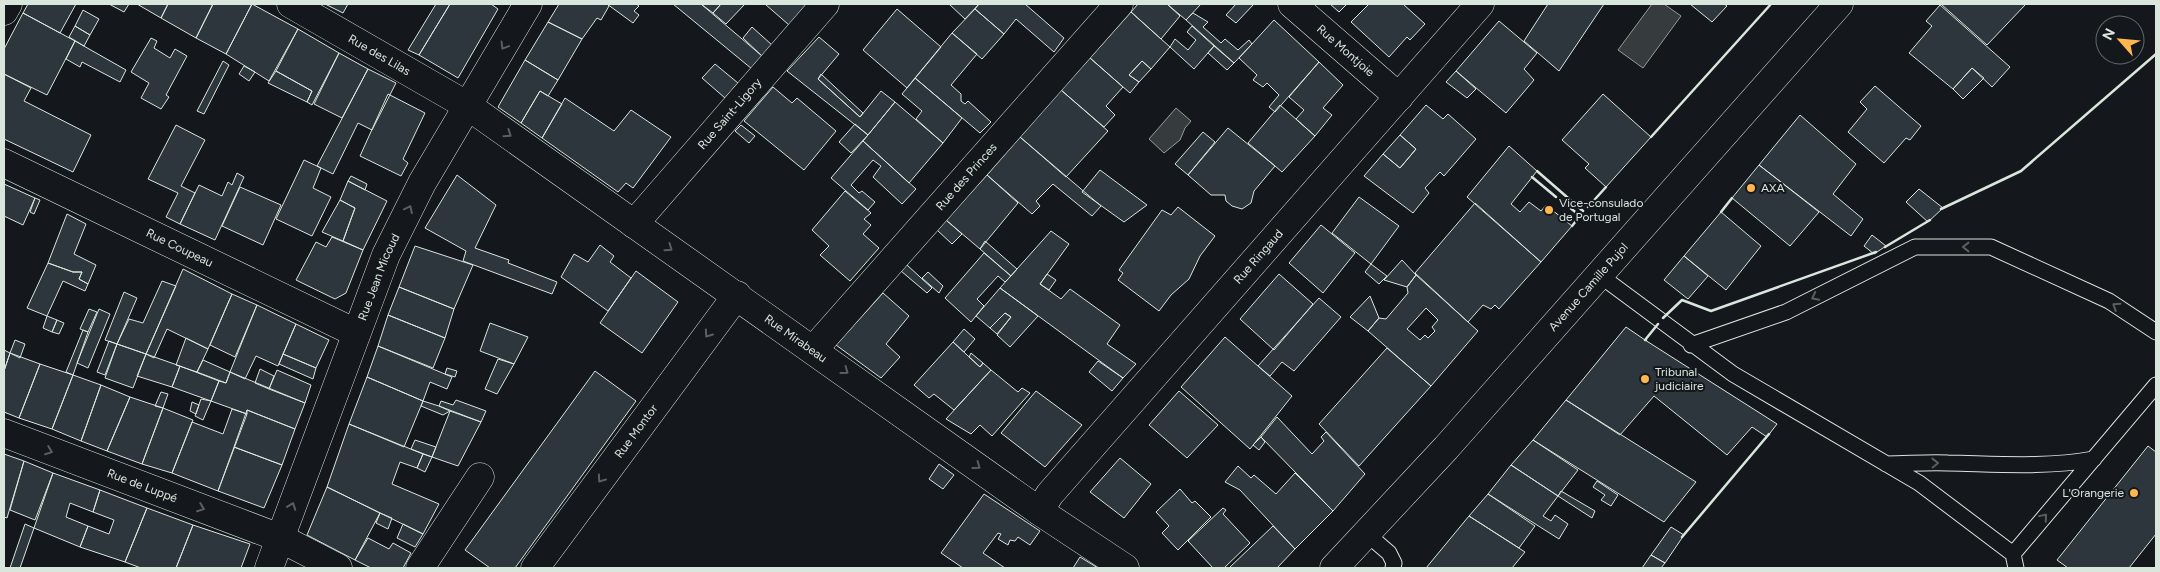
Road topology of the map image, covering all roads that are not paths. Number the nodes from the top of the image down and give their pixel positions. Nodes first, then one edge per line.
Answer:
1 (8, 4) edge
2 (291, 4) edge
3 (528, 4) edge
4 (825, 4) edge
5 (1119, 4) edge
6 (1292, 4) edge
7 (1480, 4) edge
8 (1839, 4) edge
9 (4, 11) edge
10 (1399, 98) junction
11 (468, 106) junction
12 (4, 163) edge
13 (634, 224) junction
14 (1598, 274) junction
15 (737, 295) junction
16 (2156, 332) edge
17 (356, 333) junction
18 (1690, 345) junction
19 (814, 349) junction
20 (2156, 385) edge
21 (4, 434) edge
22 (2094, 459) junction
23 (1886, 464) junction
24 (480, 477) dead end
25 (1039, 511) junction
26 (1368, 534) junction
27 (280, 538) junction
28 (2014, 561) edge
29 (269, 568) edge
30 (338, 568) edge
31 (420, 568) edge
32 (535, 568) edge
33 (1125, 568) edge
34 (1334, 568) edge
35 (1393, 568) edge

1 - 9 street
2 - 11 street, Rue des Lilas
3 -> 11 street, Rue Jean Micoud
4 - 13 street, Rue Saint-Ligory
5 - 19 street, Rue des Princes
6 - 10 street, Rue Montjoie
7 - 10 street, Rue Ringaud
8 - 14 street, Avenue Camille Pujol
10 - 25 street, Rue Ringaud
11 -> 13 street, Rue Mirabeau
17 -> 11 street, Rue Jean Micoud
12 - 17 street, Rue Coupeau
13 -> 15 street, Rue Mirabeau
14 - 18 lane
14 - 26 street, Avenue Camille Pujol
15 - 19 street, Rue Mirabeau
15 -> 32 street, Rue Montor
16 -> 18 lane
27 -> 17 street, Rue Jean Micoud
18 - 23 lane
19 -> 25 street, Rue Mirabeau
20 - 22 lane
21 -> 27 street, Rue de Luppé
23 -> 22 lane
28 -> 22 lane
23 - 28 lane
24 - 31 street
25 - 33 street, Rue Mirabeau
26 - 34 street, Avenue Camille Pujol
26 - 35 lane
27 - 29 street, Rue Jean Micoud
27 - 30 street, Rue de Luppé

